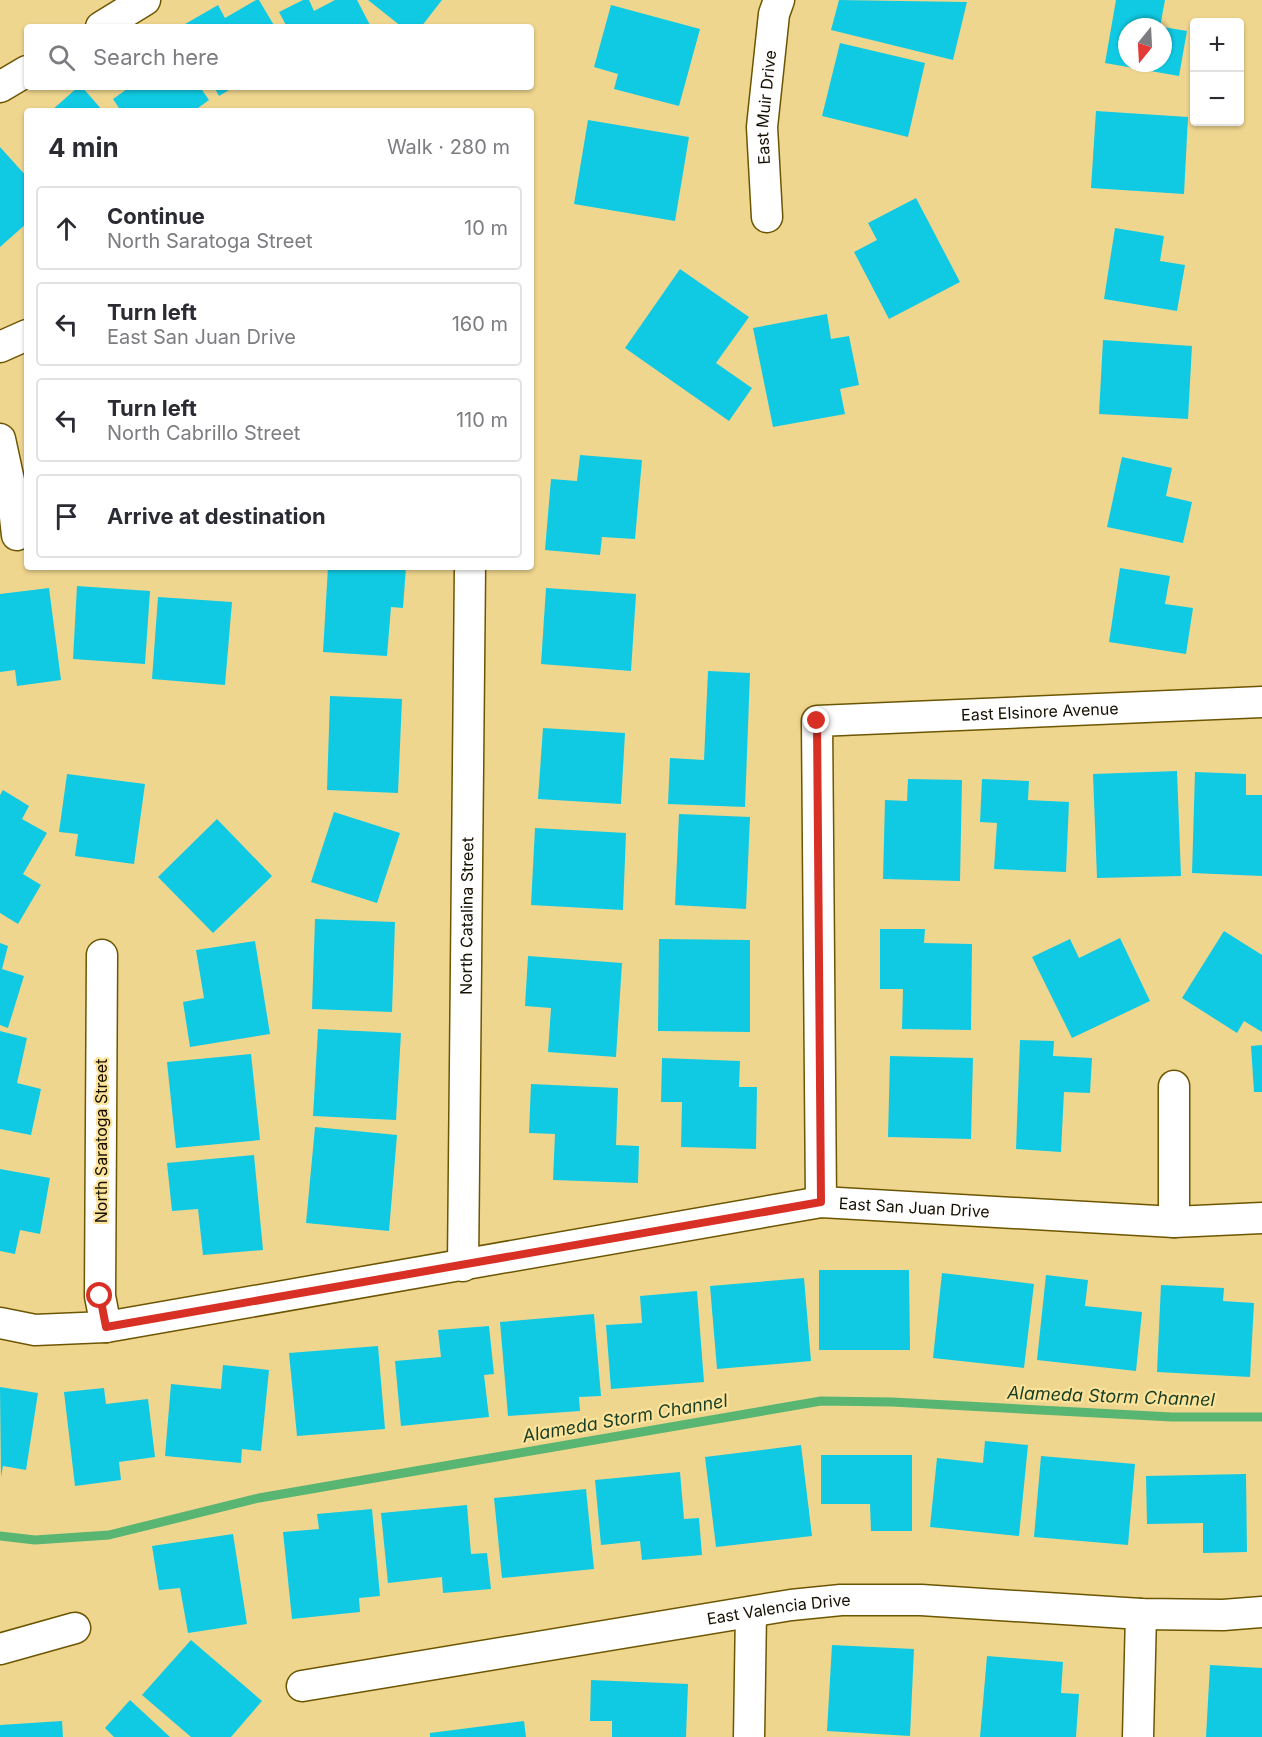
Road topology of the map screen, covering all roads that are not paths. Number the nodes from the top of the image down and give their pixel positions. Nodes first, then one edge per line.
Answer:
1 (145, 0) edge
2 (779, 0) edge
3 (106, 24) edge
4 (24, 74) edge
5 (0, 87) edge
6 (767, 217) dead end
7 (24, 336) edge
8 (0, 347) edge
9 (0, 439) edge
10 (15, 536) edge
11 (470, 570) edge
12 (1262, 702) edge
13 (102, 955) dead end
14 (1174, 1086) dead end
15 (821, 1202) junction
16 (1262, 1218) edge
17 (1174, 1222) junction
18 (463, 1266) junction
19 (0, 1323) edge
20 (106, 1327) junction
21 (751, 1612) junction
22 (1262, 1612) edge
23 (1141, 1614) junction
24 (75, 1628) dead end
25 (0, 1649) edge
26 (302, 1686) dead end
27 (749, 1737) edge
28 (1138, 1737) edge

1 - 3 street
2 - 6 street, East Muir Drive
4 - 5 street
7 - 8 street
9 - 10 street
11 - 18 street, North Catalina Street
12 - 15 street, East Elsinore Avenue
13 - 20 street, North Saratoga Street
14 - 17 street
15 - 17 street, East San Juan Drive
15 - 18 street, East San Juan Drive
16 - 17 street, East San Juan Drive
18 - 20 street, East San Juan Drive
19 - 20 street, East San Juan Drive
21 - 23 street, East Valencia Drive
21 - 26 street, East Valencia Drive
21 - 27 street
22 - 23 street, East Valencia Drive
23 - 28 street
24 - 25 street

